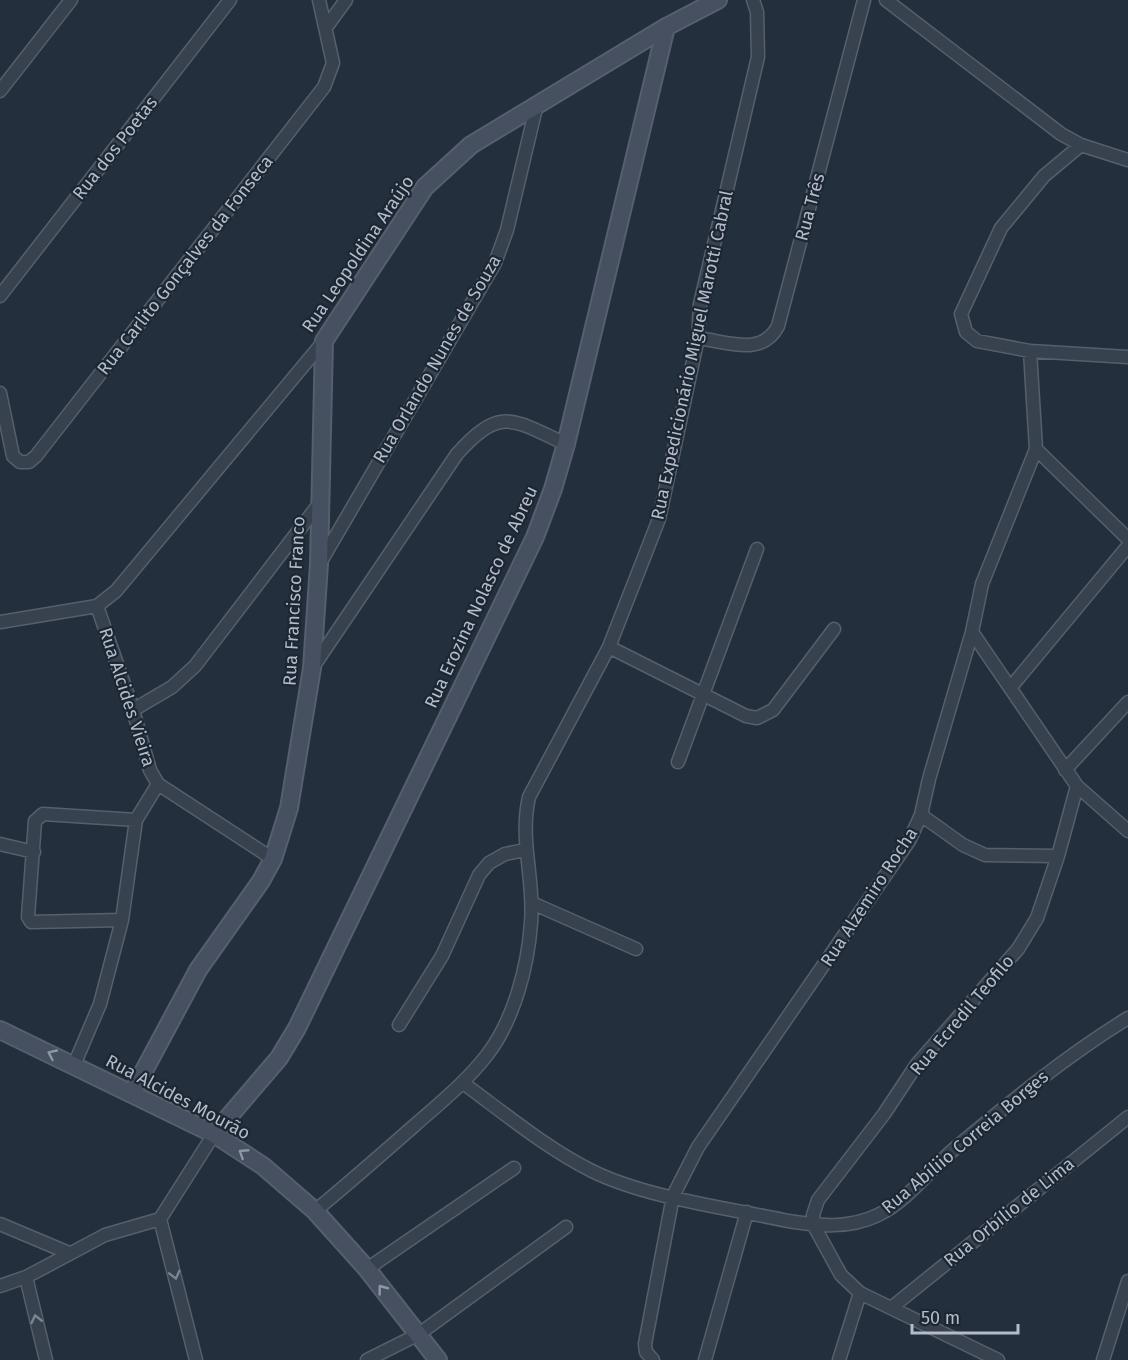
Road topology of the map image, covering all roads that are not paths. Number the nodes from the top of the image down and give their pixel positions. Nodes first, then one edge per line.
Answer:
1 (71, 0) edge
2 (230, 0) edge
3 (319, 0) edge
4 (346, 0) edge
5 (718, 0) edge
6 (753, 0) edge
7 (864, 0) edge
8 (886, 0) edge
9 (327, 27) junction
10 (666, 27) junction
11 (0, 91) edge
12 (536, 108) junction
13 (1081, 145) junction
14 (1128, 160) edge
15 (0, 296) edge
16 (698, 338) junction
17 (324, 341) junction
18 (1030, 351) junction
19 (1128, 357) edge
20 (0, 393) edge
21 (566, 444) junction
22 (1036, 449) junction
23 (319, 504) junction
24 (1128, 539) edge
25 (1128, 546) edge
26 (758, 549) dead end
27 (319, 564) junction
28 (97, 606) junction
29 (0, 622) edge
30 (834, 629) dead end
31 (972, 632) junction
32 (609, 647) junction
33 (312, 668) junction
34 (1011, 687) junction
35 (702, 693) junction
36 (1128, 702) edge
37 (133, 710) junction
38 (678, 762) dead end
39 (1065, 770) junction
40 (158, 784) junction
41 (1077, 786) junction
42 (921, 815) junction
43 (136, 820) junction
44 (1128, 831) edge
45 (0, 844) edge
46 (525, 849) junction
47 (34, 852) junction
48 (1058, 856) junction
49 (273, 859) junction
50 (532, 903) junction
51 (122, 920) junction
52 (636, 949) dead end
53 (1128, 1018) edge
54 (399, 1025) dead end
55 (0, 1030) edge
56 (74, 1065) junction
57 (463, 1083) junction
58 (132, 1093) junction
59 (1128, 1117) edge
60 (214, 1134) junction
61 (514, 1168) dead end
62 (674, 1196) junction
63 (315, 1211) junction
64 (747, 1212) junction
65 (160, 1219) junction
66 (0, 1224) edge
67 (814, 1226) junction
68 (566, 1227) dead end
69 (69, 1253) junction
70 (367, 1269) junction
71 (26, 1277) junction
72 (1128, 1281) edge
73 (0, 1286) edge
74 (860, 1293) junction
75 (891, 1308) junction
76 (419, 1334) junction
77 (980, 1356) edge
78 (46, 1360) edge
79 (196, 1360) edge
80 (367, 1360) edge
81 (438, 1360) edge
82 (653, 1360) edge
83 (705, 1360) edge
84 (839, 1360) edge
85 (998, 1360) edge
86 (1103, 1360) edge

1 - 11 street
2 - 15 street, Rua dos Poetas
3 - 9 street
4 - 9 street
5 - 10 street, Rua Leopoldina Araújo
6 - 16 street, Rua Expedicionário Miguel Marotti Cabral
7 - 16 street, Rua Três
8 - 13 street
9 - 20 street, Rua Carlito Gonçalves da Fonseca
10 - 12 street, Rua Leopoldina Araújo
10 - 21 street, Rua Erozina Nolasco de Abreu
12 - 17 street, Rua Leopoldina Araújo
12 - 27 street, Rua Orlando Nunes de Souza
13 - 14 street
13 - 18 street
16 - 32 street, Rua Expedicionário Miguel Marotti Cabral
17 - 23 street, Rua Francisco Franco
17 - 28 street, Rua Leopoldina Araújo
18 - 19 street
18 - 22 street, Rua Alzemiro Rocha
21 - 33 street
21 - 60 street, Rua Erozina Nolasco de Abreu
22 - 24 street
22 - 31 street, Rua Alzemiro Rocha
23 - 27 street, Rua Francisco Franco
23 - 37 street
25 - 34 street
26 - 35 street
27 - 33 street, Rua Francisco Franco
28 - 29 street, Rua Alcides Vieira
28 - 37 street, Rua Alcides Vieira
30 - 35 street
31 - 34 street
31 - 42 street, Rua Alzemiro Rocha
32 - 35 street
32 - 46 street, Rua Expedicionário Miguel Marotti Cabral
33 - 49 street, Rua Francisco Franco
34 - 39 street
35 - 38 street
36 - 39 street
37 - 40 street, Rua Alcides Vieira
39 - 41 street
40 - 43 street
40 - 49 street, Rua Alcides Vieira
41 - 44 street
41 - 48 street, Rua Ecredil Teofilo
42 - 48 street
42 - 62 street, Rua Alzemiro Rocha
43 - 47 street
43 - 51 street
45 - 47 street
46 - 50 street, Rua Expedicionário Miguel Marotti Cabral
46 - 54 street
47 - 51 street
48 - 67 street, Rua Ecredil Teofilo
49 - 58 street, Rua Francisco Franco
50 - 52 street
50 - 57 street, Rua Expedicionário Miguel Marotti Cabral
51 - 56 street
53 - 67 street, Rua Abíliio Correia Borges
56 -> 55 street, Rua Alcides Mourão
56 - 58 street, Rua Alcides Mourão
57 - 62 street, Rua Abíliio Correia Borges
57 - 63 street, Rua Expedicionário Miguel Marotti Cabral
58 - 60 street, Rua Alcides Mourão
59 - 75 street, Rua Orbílio de Lima
63 -> 60 street, Rua Alcides Mourão
60 - 65 street
61 - 70 street
62 - 64 street, Rua Abíliio Correia Borges
62 - 82 street, Rua Alzemiro Rocha
63 - 70 street, Rua Alcides Mourão
64 - 67 street, Rua Abíliio Correia Borges
64 - 83 street
65 - 69 street
65 -> 79 street
66 - 69 street
67 - 74 street
68 - 76 street
69 - 71 street
76 -> 70 street, Rua Alcides Mourão
71 - 73 street
78 -> 71 street
72 - 86 street
74 - 75 street
74 - 84 street
75 - 77 street
76 - 80 street
76 - 81 street, Rua Alcides Mourão
77 - 85 street

